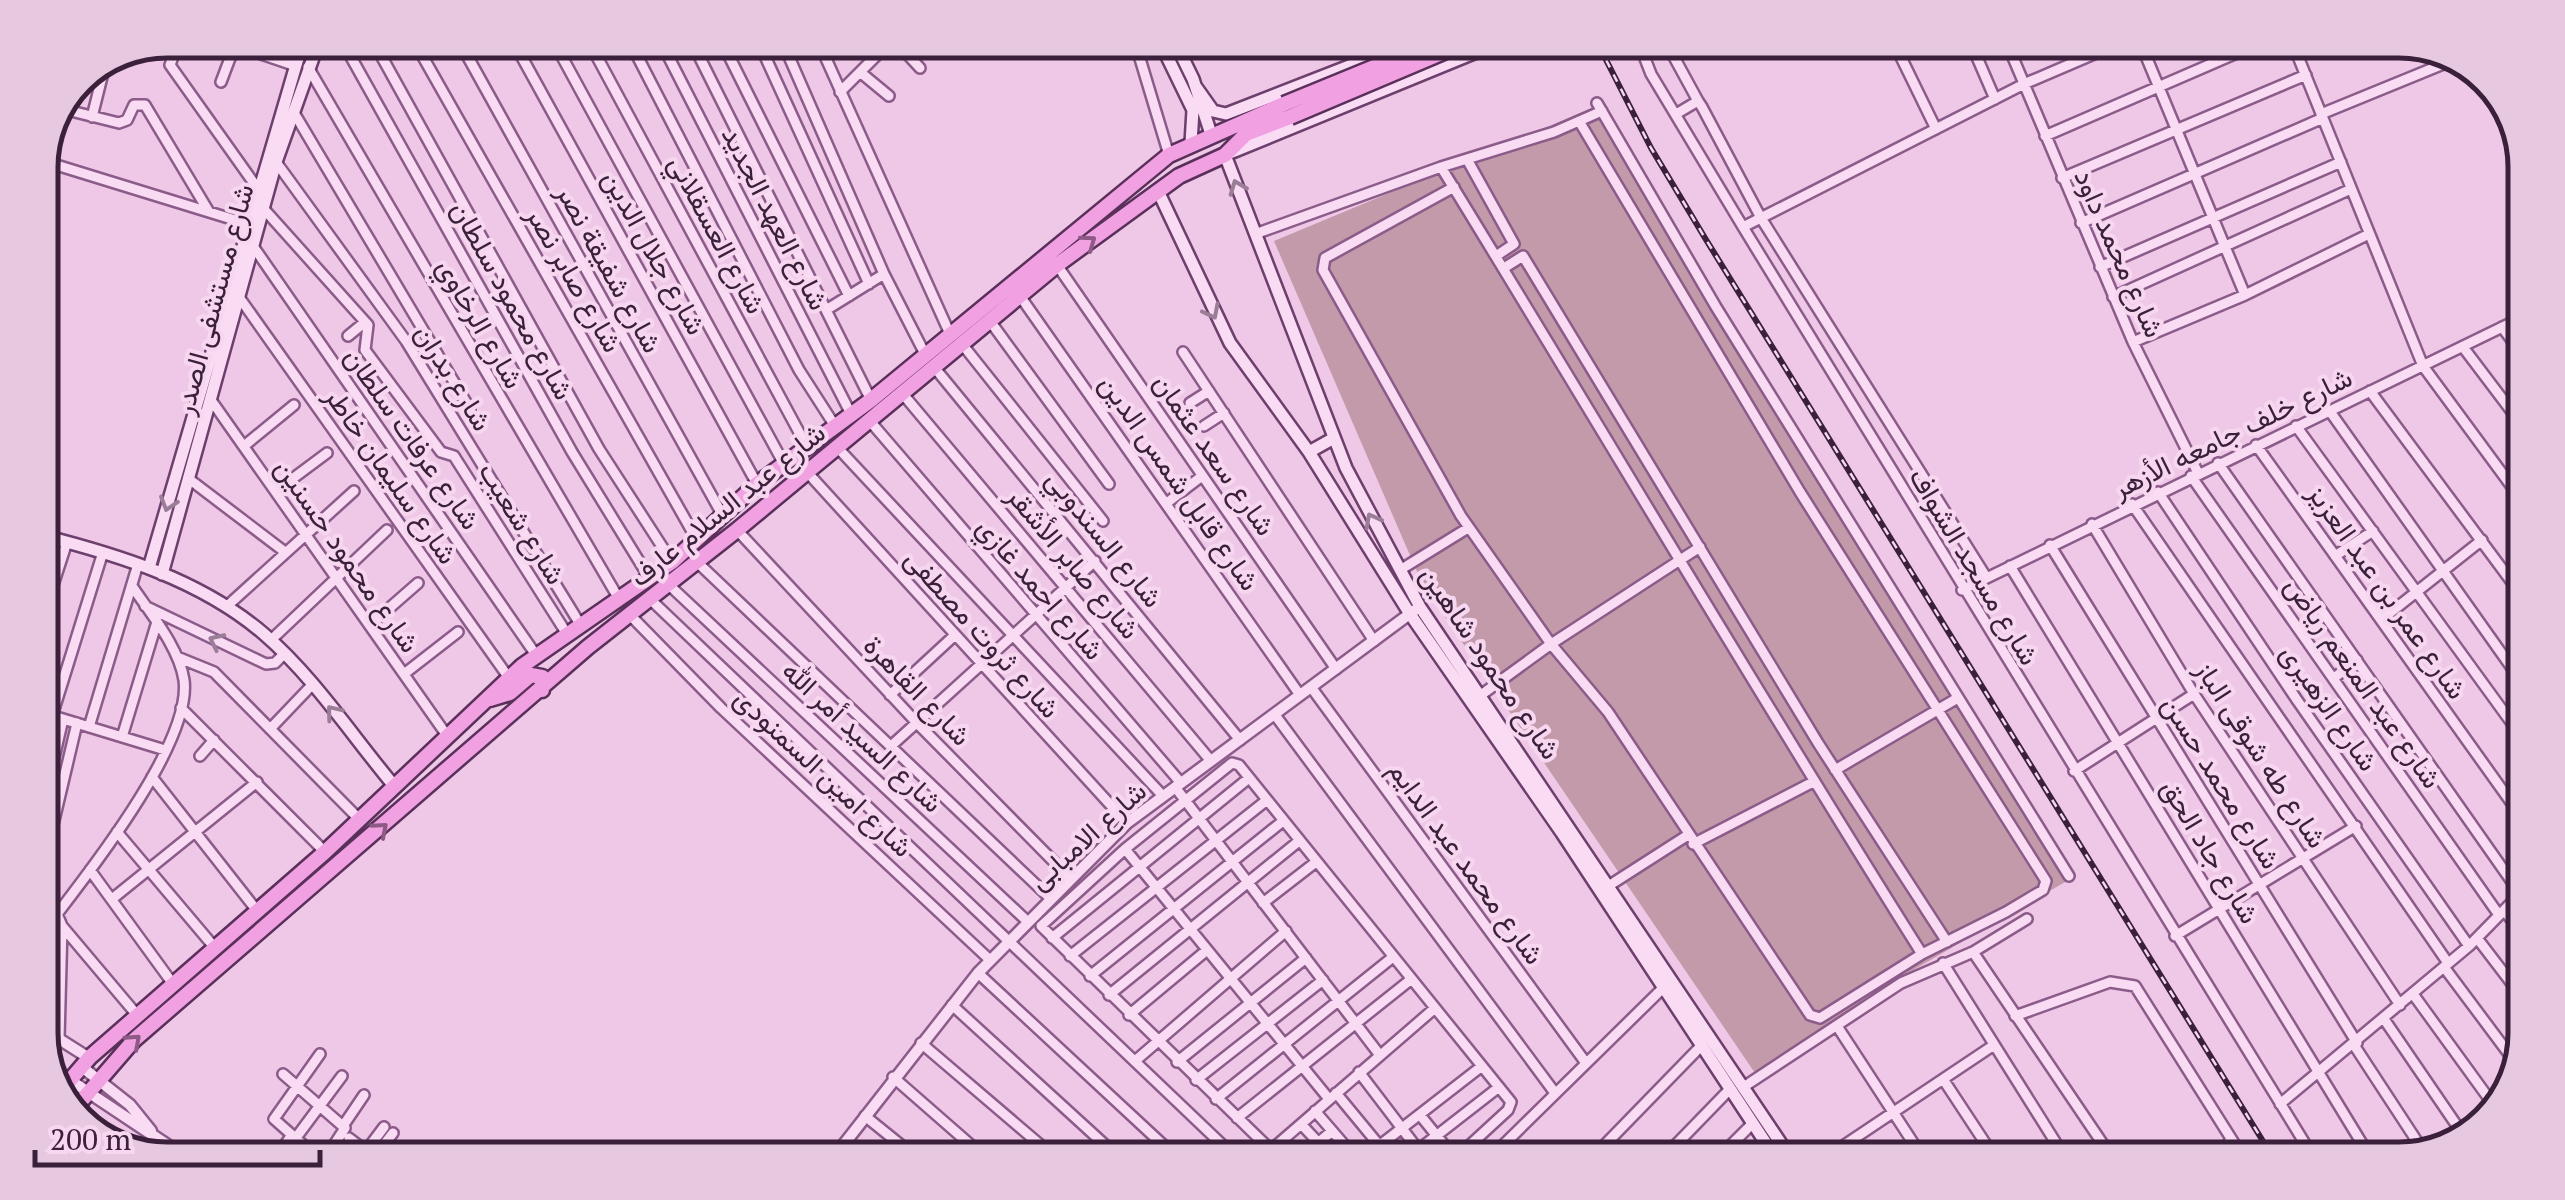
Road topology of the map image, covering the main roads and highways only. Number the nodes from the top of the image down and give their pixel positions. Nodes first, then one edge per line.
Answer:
1 (302, 58) edge
2 (307, 58) edge
3 (1168, 58) edge
4 (1183, 58) edge
5 (1370, 58) edge
6 (1401, 58) edge
7 (1426, 58) edge
8 (1434, 58) edge
9 (1461, 58) edge
10 (302, 66) junction
11 (1439, 67) junction
12 (1196, 87) junction
13 (1287, 111) junction
14 (1211, 134) junction
15 (1191, 143) junction
16 (1225, 155) junction
17 (1158, 191) junction
18 (956, 339) junction
19 (930, 360) junction
20 (1334, 438) junction
21 (1309, 452) junction
22 (58, 539) edge
23 (144, 566) junction
24 (162, 574) junction
25 (1416, 610) junction
26 (552, 644) junction
27 (588, 647) junction
28 (542, 690) junction
29 (487, 700) junction
30 (394, 787) junction
31 (1566, 829) junction
32 (1696, 1027) junction
33 (68, 1079) edge
34 (80, 1100) edge
35 (1764, 1142) edge
36 (1780, 1142) edge

1 - 10 main road, شارع مستشفى الصدر
2 - 10 main road, شارع مستشفى الصدر
3 - 15 main road
4 - 12 main road
5 - 12 main road
6 - 13 main road, bridge
7 - 13 main road, bridge
8 - 11 main road
9 - 11 main road, شارع عبد السلام عارف
10 -> 23 main road, شارع مستشفى الصدر
10 - 24 main road, شارع مستشفى الصدر
11 - 16 main road, شارع عبد السلام عارف
12 - 14 main road
13 - 14 main road, شارع عبد السلام عارف
13 - 16 main road
14 - 15 main road, شارع عبد السلام عارف
15 - 18 main road, شارع عبد السلام عارف
16 - 17 main road, شارع عبد السلام عارف
20 -> 16 main road, شارع محمود شاهين
18 -> 17 main road, شارع عبد السلام عارف
17 -> 21 main road, شارع محمود شاهين
18 - 19 main road, شارع عبد السلام عارف
19 - 26 main road, شارع عبد السلام عارف
19 - 27 main road, شارع عبد السلام عارف
20 - 21 main road
25 -> 20 main road, شارع محمود شاهين
21 - 25 main road, شارع محمود شاهين
22 - 23 main road
23 - 24 main road
30 -> 24 main road
25 - 31 main road, شارع محمود شاهين
25 - 31 main road, شارع محمود شاهين
26 - 27 main road
26 - 29 main road, شارع عبد السلام عارف
27 - 28 main road, شارع عبد السلام عارف
28 - 29 main road
34 -> 28 main road, شارع عبد السلام عارف
29 - 30 main road, شارع عبد السلام عارف
30 - 33 main road, شارع عبد السلام عارف
31 - 32 main road, شارع محمود شاهين
31 - 32 main road, شارع محمود شاهين
32 - 35 main road, شارع محمود شاهين
32 - 36 main road, شارع محمود شاهين

